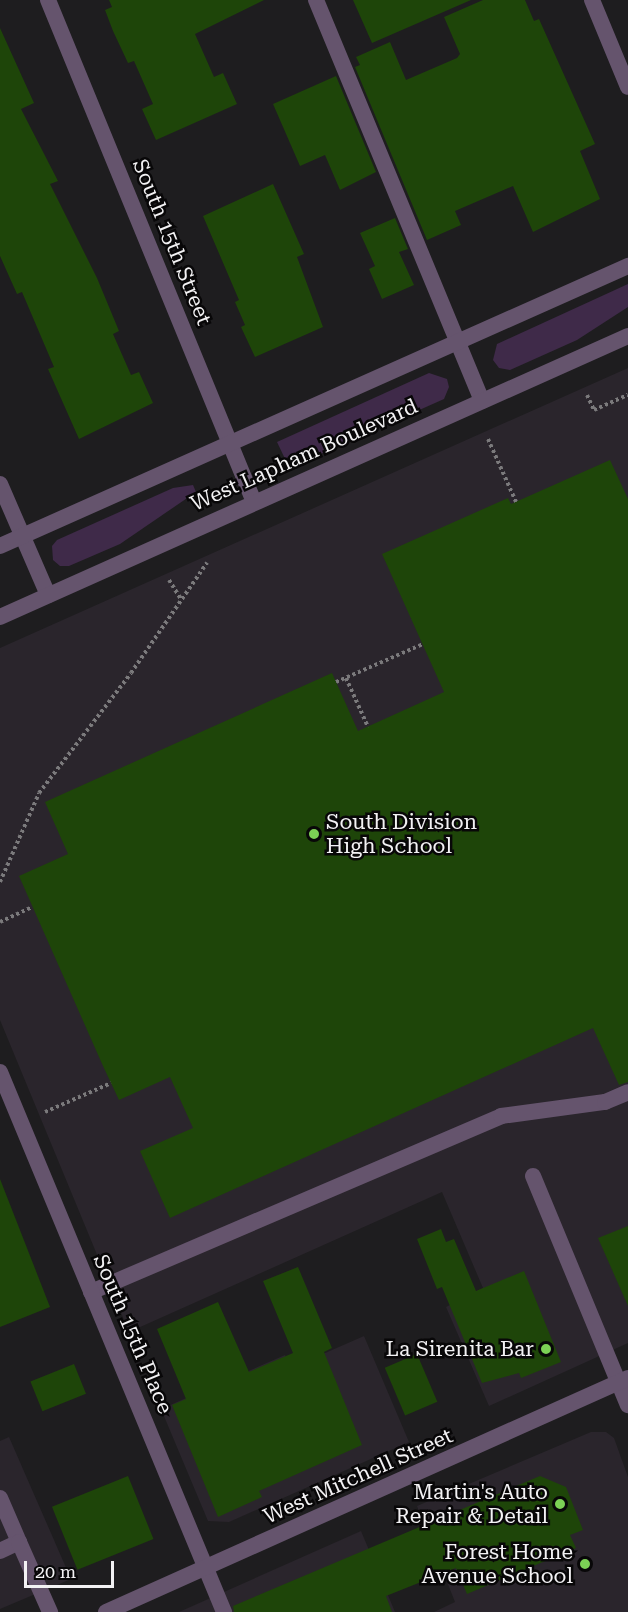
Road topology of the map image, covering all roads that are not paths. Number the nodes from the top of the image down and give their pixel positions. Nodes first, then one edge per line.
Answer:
1 (48, 0) edge
2 (316, 0) edge
3 (592, 0) edge
4 (628, 87) edge
5 (628, 266) edge
6 (628, 336) edge
7 (457, 342) junction
8 (482, 401) junction
9 (230, 444) junction
10 (0, 484) edge
11 (254, 502) junction
12 (22, 536) junction
13 (0, 546) edge
14 (48, 595) junction
15 (0, 617) edge
16 (0, 1072) edge
17 (628, 1092) edge
18 (533, 1176) dead end
19 (91, 1292) junction
20 (624, 1380) edge
21 (628, 1405) edge
22 (0, 1498) edge
23 (19, 1542) junction
24 (0, 1551) edge
25 (206, 1569) junction
26 (50, 1612) edge
27 (106, 1612) edge
28 (224, 1612) edge

1 - 9 street, South 15th Street
2 - 7 street
3 - 4 street
5 - 7 street, West Lapham Boulevard
6 - 8 street, West Lapham Boulevard
7 - 8 street
7 - 9 street, West Lapham Boulevard
8 - 11 street, West Lapham Boulevard
9 - 11 street, South 15th Street
9 - 12 street, West Lapham Boulevard
10 - 12 street
11 - 14 street, West Lapham Boulevard
12 - 13 street, West Lapham Boulevard
12 - 14 street
14 - 15 street, West Lapham Boulevard
16 - 19 street, South 15th Place
17 - 19 street
18 - 20 street
19 - 25 street, South 15th Place
20 - 21 street
20 - 25 street, West Mitchell Street
22 - 23 street
23 - 24 street
23 - 26 street
25 - 27 street, West Mitchell Street
25 - 28 street, South 15th Place

